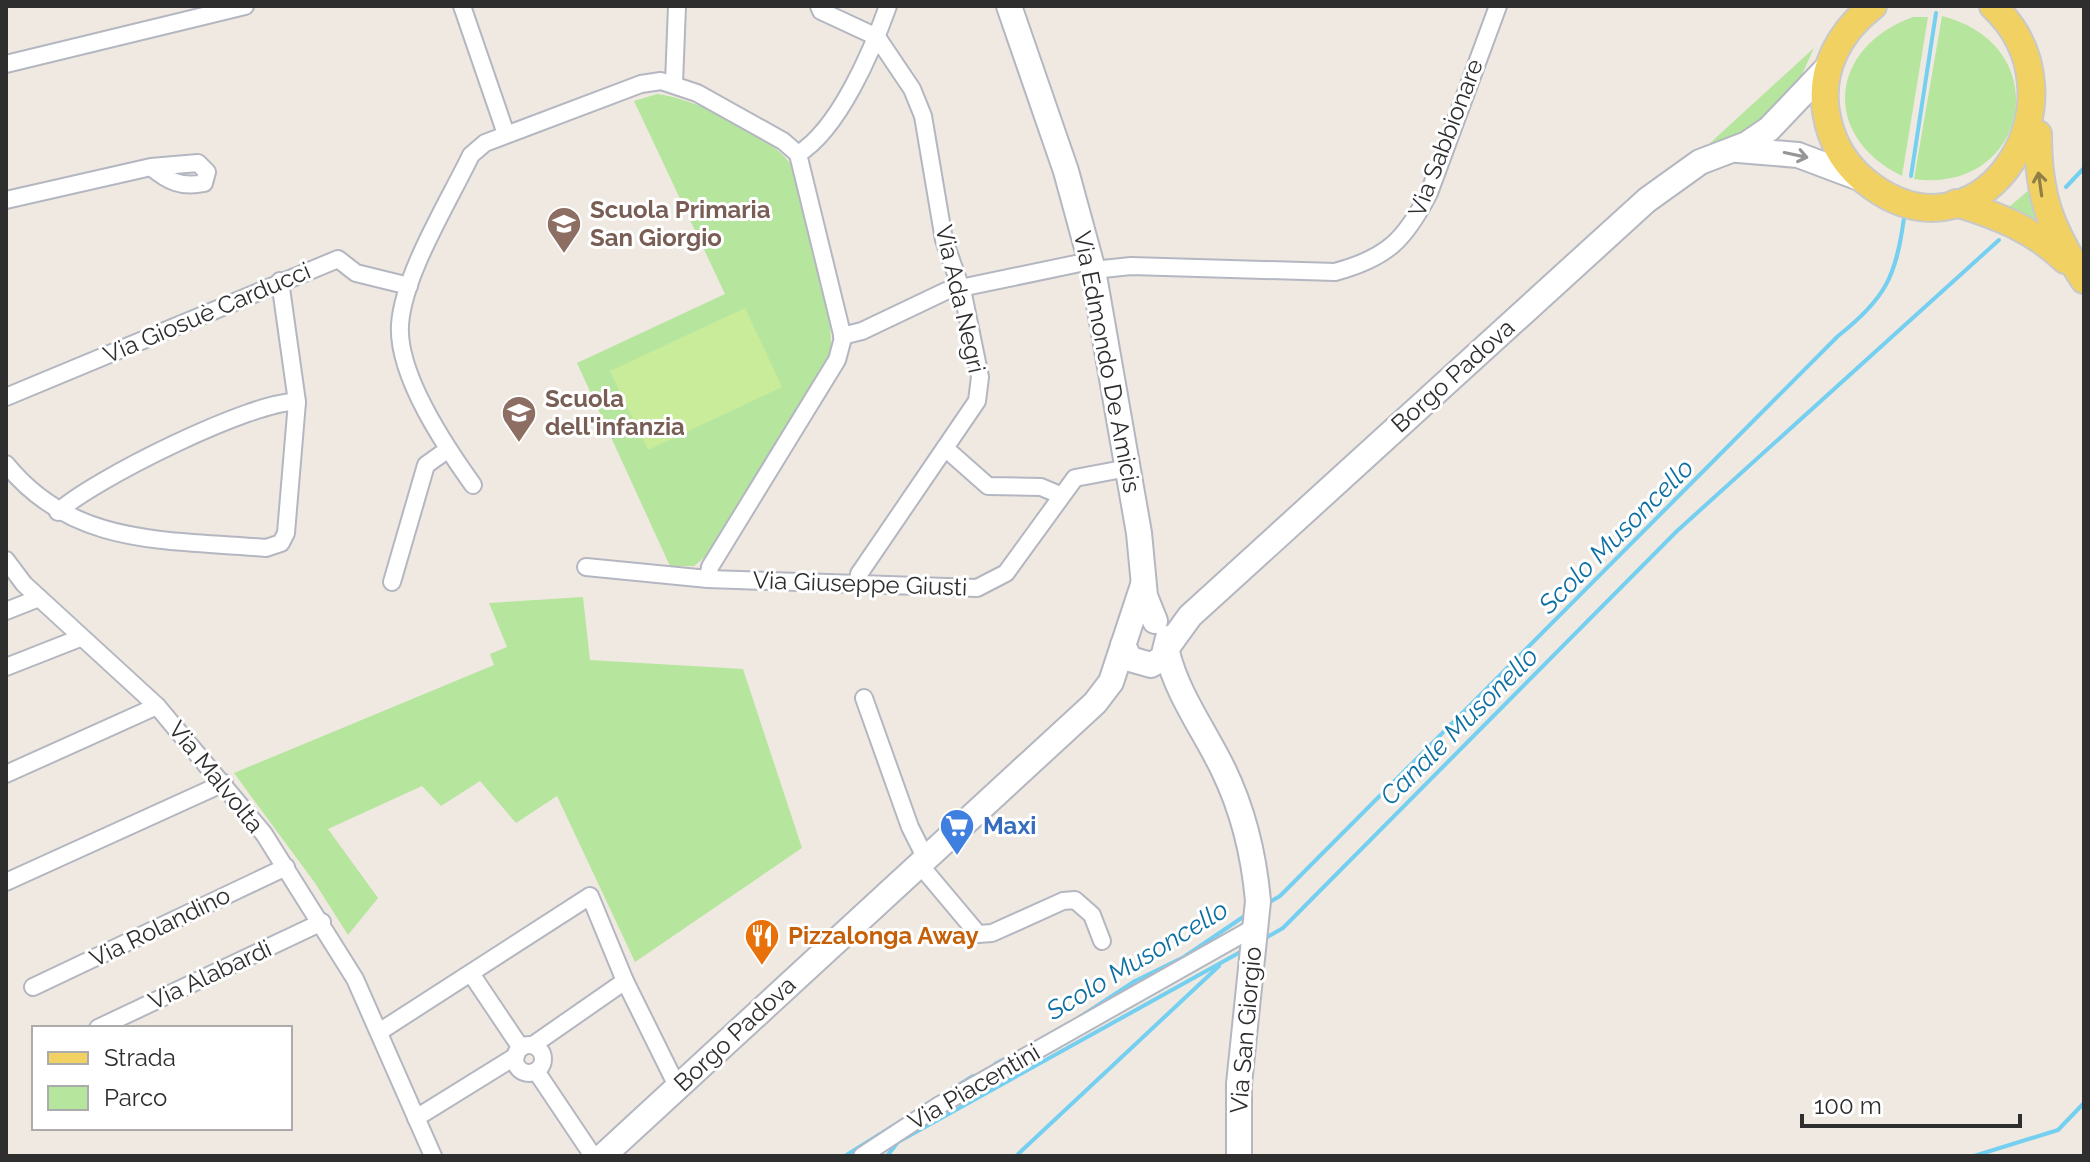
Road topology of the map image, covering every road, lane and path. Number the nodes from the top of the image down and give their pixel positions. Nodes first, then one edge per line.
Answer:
1 (245, 6) edge
2 (462, 6) edge
3 (677, 6) edge
4 (819, 6) edge
5 (888, 6) edge
6 (1009, 6) edge
7 (1498, 6) edge
8 (1873, 6) edge
9 (1993, 6) edge
10 (2017, 6) edge
11 (216, 9) edge
12 (877, 37) junction
13 (2030, 49) junction
14 (6, 64) edge
15 (1828, 67) junction
16 (674, 83) junction
17 (2038, 126) junction
18 (506, 134) junction
19 (1727, 152) junction
20 (798, 154) junction
21 (151, 167) dead end
22 (1862, 179) junction
23 (6, 200) edge
24 (1956, 203) junction
25 (1092, 265) junction
26 (2084, 280) edge
27 (280, 281) junction
28 (409, 286) junction
29 (961, 288) junction
30 (842, 336) junction
31 (6, 397) edge
32 (297, 402) junction
33 (945, 448) junction
34 (447, 450) junction
35 (6, 464) edge
36 (1128, 468) junction
37 (473, 485) dead end
38 (1060, 495) junction
39 (58, 512) junction
40 (6, 560) edge
41 (586, 567) dead end
42 (708, 579) junction
43 (392, 582) dead end
44 (857, 585) junction
45 (1143, 585) junction
46 (39, 598) junction
47 (6, 611) edge
48 (1190, 616) junction
49 (1155, 621) junction
50 (1125, 637) junction
51 (80, 638) junction
52 (1157, 657) junction
53 (6, 667) edge
54 (1111, 682) junction
55 (864, 698) dead end
56 (157, 706) junction
57 (6, 774) edge
58 (224, 783) junction
59 (923, 862) junction
60 (286, 867) junction
61 (6, 882) edge
62 (322, 922) junction
63 (1255, 928) junction
64 (1102, 941) dead end
65 (472, 975) junction
66 (625, 981) junction
67 (33, 987) dead end
68 (102, 1026) edge
69 (379, 1032) junction
70 (523, 1050) junction
71 (536, 1071) junction
72 (677, 1086) junction
73 (416, 1118) junction
74 (433, 1156) edge
75 (593, 1156) edge
76 (603, 1156) edge
77 (862, 1156) edge
78 (1239, 1156) edge

1 - 11 street
2 - 18 street
3 - 16 street
4 - 12 street
5 - 12 street
6 - 25 main road, Via Edmondo De Amicis
7 - 25 street, Via Sabbionare
8 - 15 main road
9 - 13 main road
10 - 13 main road
11 - 14 street
12 - 20 street
12 - 29 street, Via Ada Negri
13 - 17 main road
15 - 19 main road, Borgo Padova
15 - 22 main road
16 - 18 street
16 - 20 street
17 - 24 main road
26 -> 17 main road
18 - 28 street
19 -> 22 main road, Borgo Padova
19 - 48 main road, Borgo Padova
20 - 30 street
21 - 23 street
22 - 24 main road
24 - 26 main road
25 - 29 street, Via Sabbionare
25 - 36 main road, Via Edmondo De Amicis
27 - 28 street, Via Giosuè Carducci
27 - 31 street, Via Giosuè Carducci
27 - 32 street
28 - 34 street
29 - 30 street, Via Sabbionare
29 - 33 street, Via Ada Negri
30 - 42 street
32 - 39 street
32 - 39 street
33 - 38 street
33 - 44 street, Via Ada Negri
34 - 37 street
34 - 43 street
35 - 39 street
36 - 38 street, Via Giuseppe Giusti
36 - 45 main road, Via Edmondo De Amicis
38 - 44 street, Via Giuseppe Giusti
40 - 46 street, Via Malvolta
41 - 42 street, Via Giuseppe Giusti
42 - 44 street, Via Giuseppe Giusti
45 - 49 main road, Via Edmondo De Amicis
45 - 50 main road, Via Edmondo De Amicis
46 - 47 street
46 - 51 street, Via Malvolta
48 - 49 main road
48 - 52 main road, Borgo Padova
49 - 50 main road
49 - 52 main road
50 - 52 main road
50 - 54 main road, Borgo Padova
51 - 53 street
51 - 56 street, Via Malvolta
52 - 54 main road, Borgo Padova
52 - 63 main road, Via San Giorgio
54 - 59 main road, Borgo Padova
55 - 59 street
56 - 57 street
56 - 58 street, Via Malvolta
58 - 60 street, Via Malvolta
58 - 61 street
59 - 64 street
59 - 72 main road, Borgo Padova
60 - 62 street, Via Malvolta
60 - 67 street, Via Rolandino
62 - 68 street, Via Alabardi
62 - 69 street, Via Malvolta
63 - 77 street, Via Piacentini
63 - 78 main road, Via San Giorgio
65 - 66 street
65 - 69 street
65 - 70 street
66 - 70 street
66 - 72 street
69 - 73 street, Via Malvolta
70 - 71 street
70 - 71 street
70 - 73 street
71 - 75 street
72 - 76 main road, Borgo Padova
73 - 74 street, Via Malvolta

